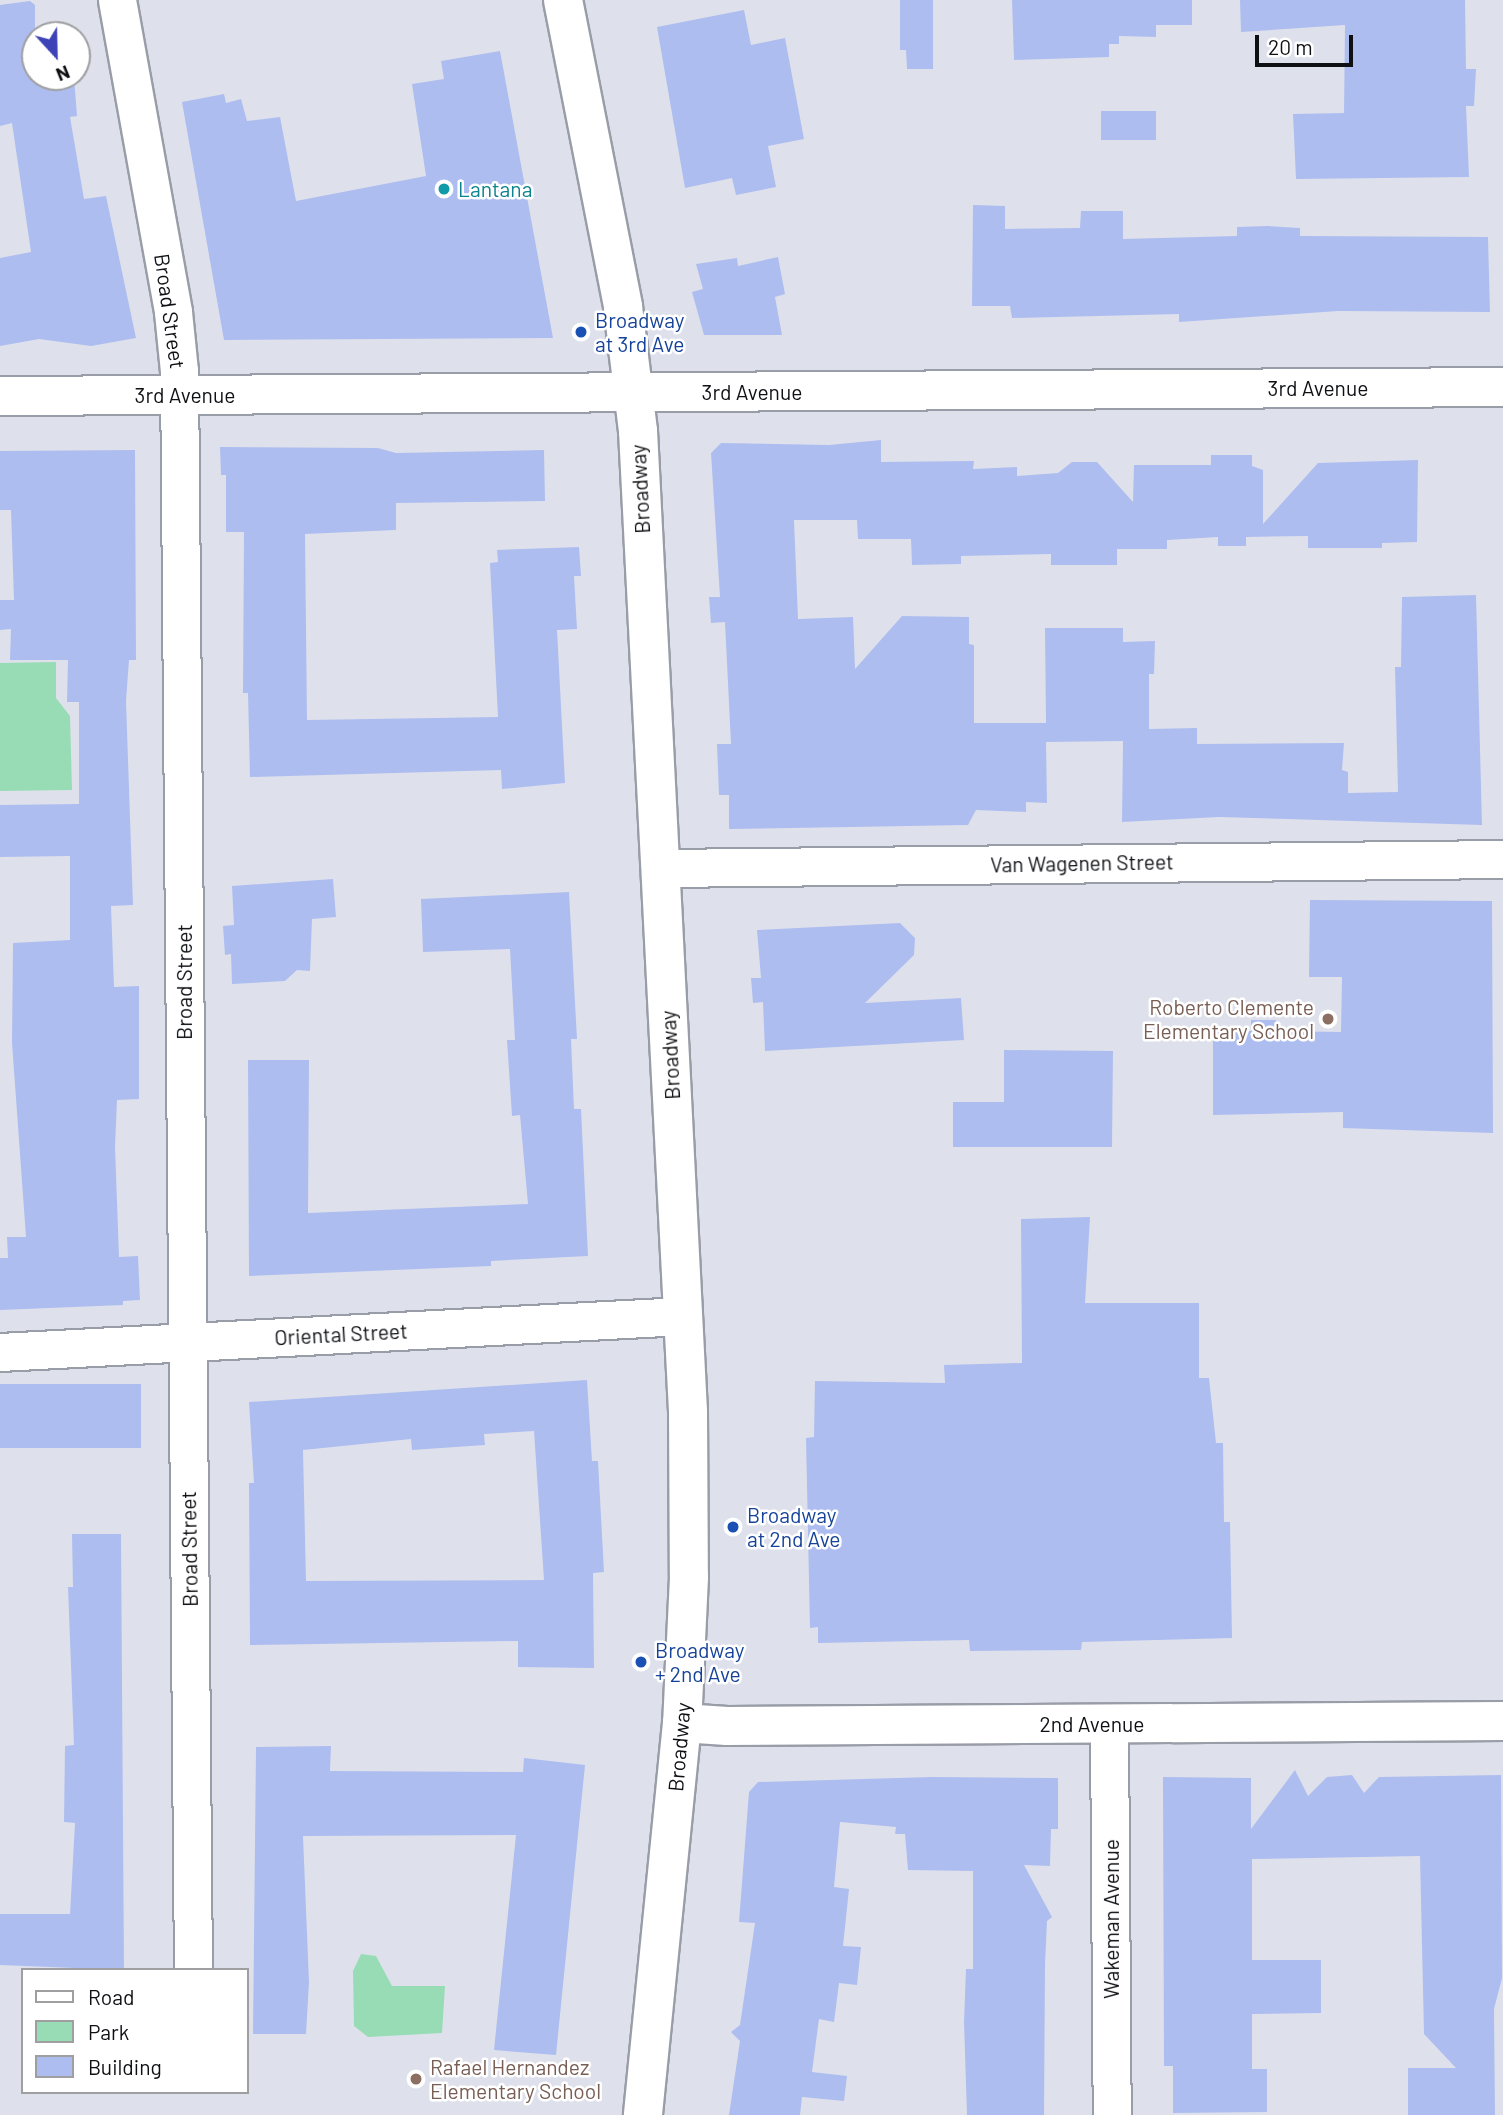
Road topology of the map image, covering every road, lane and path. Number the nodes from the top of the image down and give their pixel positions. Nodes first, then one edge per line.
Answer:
1 (117, 0) edge
2 (563, 0) edge
3 (1503, 387) edge
4 (634, 393) junction
5 (179, 395) junction
6 (0, 396) edge
7 (1503, 859) edge
8 (661, 868) junction
9 (683, 1316) junction
10 (187, 1342) junction
11 (0, 1352) edge
12 (1503, 1721) edge
13 (682, 1723) junction
14 (1109, 1724) junction
15 (193, 1968) edge
16 (643, 2115) edge
17 (1112, 2115) edge

1 - 5 street, Broad Street
2 - 4 street, Broadway
3 - 4 street, 3rd Avenue
4 - 5 street, 3rd Avenue
4 - 8 street, Broadway
5 - 6 street, 3rd Avenue
5 - 10 street, Broad Street
7 - 8 street, Van Wagenen Street
8 - 9 street, Broadway
9 - 10 street, Oriental Street
9 - 13 street, Broadway
10 - 11 street, Oriental Street
10 - 15 street, Broad Street
12 - 14 street, 2nd Avenue
13 - 14 street, 2nd Avenue
13 - 16 street, Broadway
14 - 17 street, Wakeman Avenue

